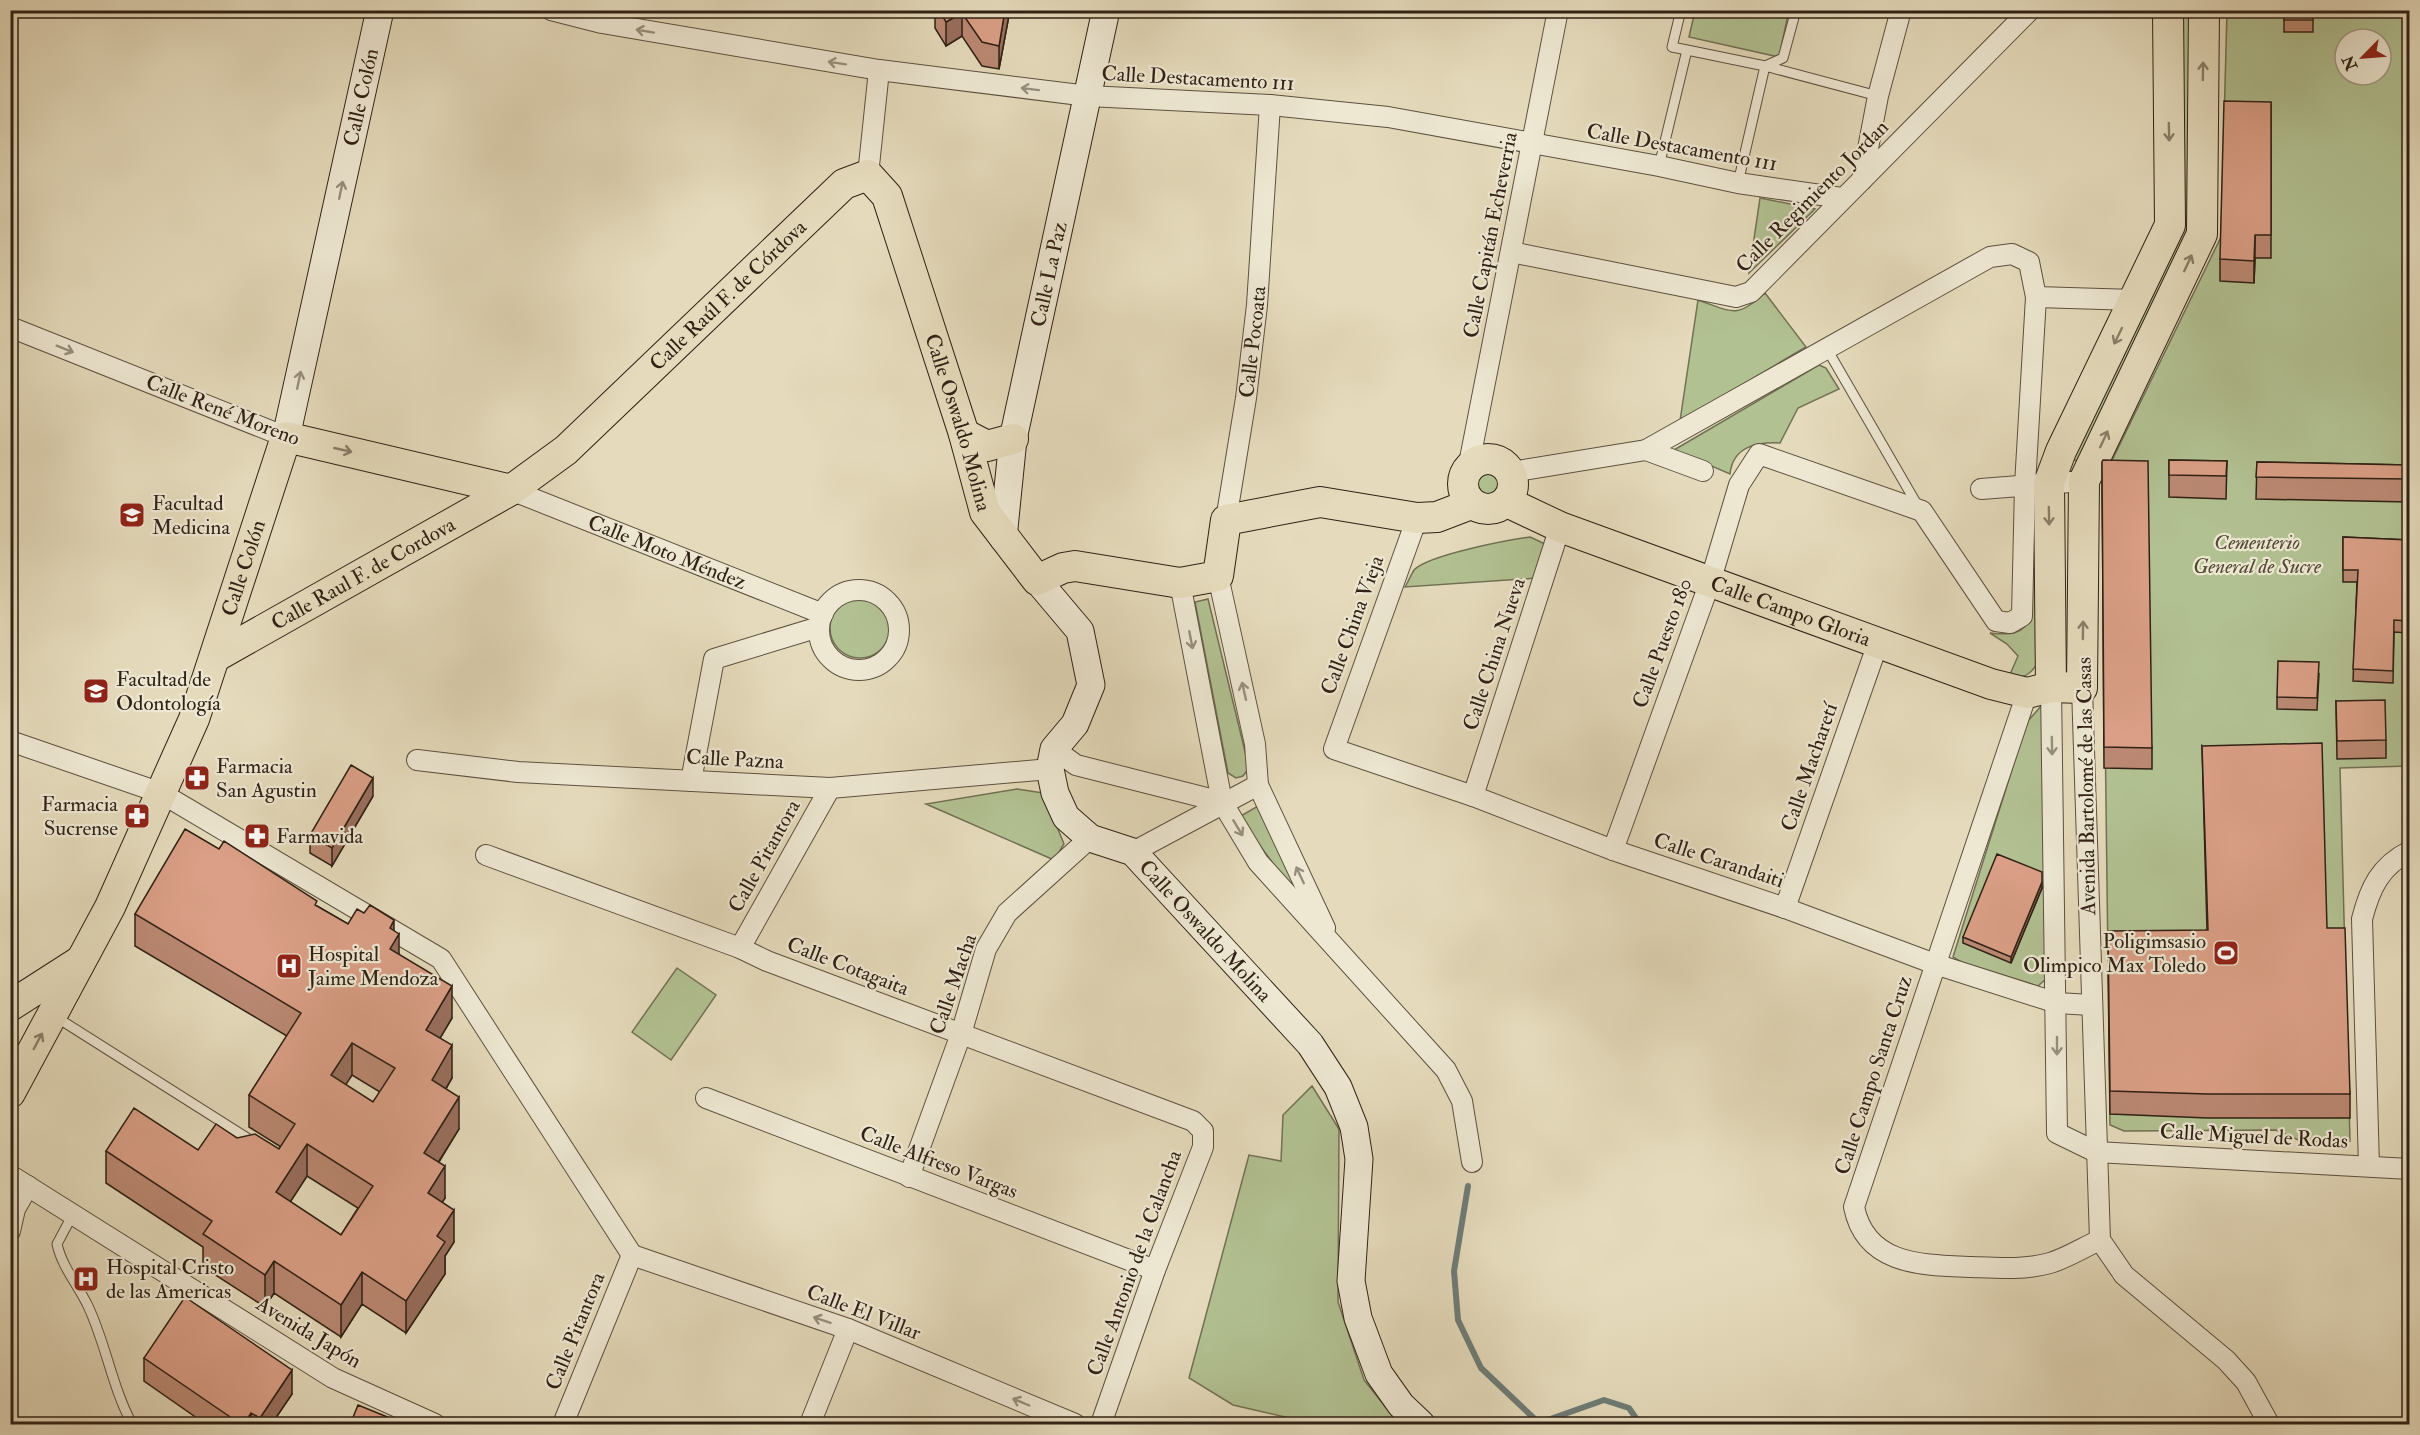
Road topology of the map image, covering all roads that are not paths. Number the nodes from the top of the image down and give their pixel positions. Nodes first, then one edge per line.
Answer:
1 (380, 10) edge
2 (551, 10) edge
3 (1106, 10) edge
4 (1558, 10) edge
5 (1681, 10) edge
6 (1797, 10) edge
7 (1901, 10) edge
8 (2030, 10) edge
9 (2168, 10) edge
10 (2204, 10) edge
11 (1687, 50) junction
12 (1765, 66) junction
13 (879, 70) junction
14 (1088, 96) junction
15 (1878, 96) junction
16 (1270, 105) junction
17 (1532, 144) junction
18 (1659, 166) junction
19 (868, 175) junction
20 (1862, 180) junction
21 (1738, 183) junction
22 (1842, 198) junction
23 (1510, 252) junction
24 (2036, 297) junction
25 (2135, 300) junction
26 (10, 327) edge
27 (1827, 349) junction
28 (964, 434) junction
29 (286, 437) junction
30 (1013, 439) junction
31 (1646, 450) junction
32 (1468, 469) junction
33 (1703, 471) dead end
34 (1511, 472) junction
35 (2084, 480) junction
36 (2037, 484) junction
37 (1981, 489) dead end
38 (511, 490) junction
39 (1507, 502) junction
40 (1472, 504) junction
41 (1922, 512) junction
42 (1417, 518) junction
43 (1226, 520) junction
44 (1560, 527) junction
45 (1003, 538) junction
46 (1218, 576) junction
47 (1711, 579) junction
48 (1037, 580) junction
49 (1180, 583) junction
50 (1878, 643) junction
51 (215, 657) junction
52 (2082, 688) junction
53 (2039, 690) junction
54 (10, 741) edge
55 (1334, 749) joint
56 (1052, 759) junction
57 (417, 760) dead end
58 (691, 781) junction
59 (1258, 785) junction
60 (830, 788) junction
61 (161, 793) junction
62 (1473, 796) junction
63 (1222, 802) junction
64 (1090, 838) junction
65 (1613, 850) junction
66 (2409, 851) edge
67 (1133, 852) junction
68 (486, 855) dead end
69 (1785, 908) junction
70 (1334, 946) junction
71 (740, 948) junction
72 (79, 962) junction
73 (1935, 964) junction
74 (2056, 1003) junction
75 (2091, 1005) junction
76 (10, 1006) edge
77 (52, 1014) junction
78 (961, 1034) junction
79 (10, 1093) edge
80 (706, 1098) dead end
81 (1193, 1121) joint
82 (260, 1146) edge
83 (2096, 1152) junction
84 (1472, 1162) dead end
85 (2369, 1166) junction
86 (2409, 1169) edge
87 (10, 1175) edge
88 (909, 1177) junction
89 (28, 1186) junction
90 (73, 1214) junction
91 (10, 1231) edge
92 (2100, 1240) junction
93 (632, 1255) junction
94 (1155, 1270) junction
95 (848, 1329) junction
96 (132, 1425) edge
97 (435, 1425) edge
98 (563, 1425) edge
99 (810, 1425) edge
100 (1076, 1425) edge
101 (1101, 1425) edge
102 (1421, 1425) edge
103 (2269, 1425) edge

29 -> 1 main road, Calle Colón
13 -> 2 street, Calle Destacamento 111
3 - 14 main road, Calle La Paz
4 - 17 street, Calle Capitán Echeverria
5 - 11 lane
6 - 12 lane
7 - 15 street
8 - 20 street, Calle Regimiento Jordan
9 -> 25 main road, Avenida Bartolomé de las Casas
35 -> 10 main road, Avenida Bartolomé de las Casas
11 - 12 lane
11 - 18 lane
12 - 15 lane
12 - 21 lane
14 -> 13 street, Calle Destacamento 111
13 - 19 street
14 - 16 street, Calle Destacamento 111
14 - 30 main road, Calle La Paz
15 - 20 street
16 - 17 street, Calle Destacamento 111
16 - 43 street, Calle Pocoata
17 - 18 street, Calle Destacamento 111
17 - 23 street, Calle Capitán Echeverria
18 - 21 street, Calle Destacamento 111
19 - 28 main road, Calle Oswaldo Molina
19 - 38 main road, Calle Raúl F. de Córdova
20 - 22 street, Calle Regimiento Jordan
21 - 22 street, Calle Destacamento 111
22 - 23 street, Calle Regimiento Jordan
23 - 32 street, Calle Capitán Echeverria
24 - 25 street
24 - 27 street
24 - 36 street
25 -> 36 main road, Avenida Bartolomé de las Casas
26 -> 29 street, Calle René Moreno
27 - 31 street
27 - 41 lane
28 - 30 main road
28 - 45 main road, Calle Oswaldo Molina
29 -> 38 main road, Calle René Moreno
29 - 51 main road, Calle Colón
30 - 45 main road, Calle La Paz
31 - 33 street
31 - 34 street
32 - 34 main road
32 - 40 main road
34 - 39 main road
35 - 36 street
52 -> 35 main road, Avenida Bartolomé de las Casas
36 - 37 street
36 - 41 street
36 -> 53 main road, Avenida Bartolomé de las Casas
38 - 51 main road, Calle Raul F. de Cordova
38 - 58 street, Calle Moto Méndez
39 - 40 main road
39 - 44 main road, Calle Campo Gloria
40 - 42 main road
41 - 47 street, Calle Puesto 180
42 - 43 main road
42 - 55 street, Calle China Vieja
43 - 46 main road, Calle Pocoata
44 - 47 main road, Calle Campo Gloria
44 - 62 street, Calle China Nueva
45 - 48 main road, Calle Oswaldo Molina
46 - 49 main road
59 -> 46 street
47 - 50 main road, Calle Campo Gloria
47 - 65 street, Calle Puesto 180
48 - 49 main road
48 - 56 main road, Calle Oswaldo Molina
49 -> 63 street
50 - 53 main road, Calle Campo Gloria
50 - 69 street, Calle Macharetí
51 - 61 main road, Calle Colón
52 - 53 main road, Calle Campo Gloria
52 - 75 street, Avenida Bartolomé de las Casas
53 - 73 street, Calle Campo Santa Cruz
53 -> 74 street, Avenida Bartolomé de las Casas
54 - 61 street
55 - 62 street, Calle Carandaiti
56 - 60 street, Calle Pazna
56 - 63 street
56 - 64 main road, Calle Oswaldo Molina
57 - 58 street, Calle Pazna
58 - 60 street, Calle Pazna
59 - 63 street
70 -> 59 street
60 - 71 street, Calle Pitantora
61 - 72 main road, Calle Colón
61 - 93 street
62 - 65 street, Calle Carandaiti
63 - 67 street
63 -> 70 street
64 - 67 main road, Calle Oswaldo Molina
64 - 78 street, Calle Macha
65 - 69 street, Calle Carandaiti
66 - 85 street
67 - 102 main road, Calle Oswaldo Molina
68 - 71 street, Calle Cotagaita
69 - 73 street, Calle Carandaiti
70 - 84 street
71 - 78 street, Calle Cotagaita
72 - 76 main road
72 - 77 main road, Calle Colón
73 - 74 street, Calle Carandaiti
73 - 92 street, Calle Campo Santa Cruz
74 - 75 street, Calle Carandaiti
74 -> 83 street, Avenida Bartolomé de las Casas
75 - 83 street, Avenida Bartolomé de las Casas
79 -> 77 main road, Calle Colón
77 - 82 lane
78 - 81 street, Calle Cotagaita
78 - 88 street, Calle Macha
80 - 88 street, Calle Alfreso Vargas
81 - 94 street, Calle Antonio de la Calancha
83 - 85 street, Calle Miguel de Rodas
83 - 92 street
85 - 86 street, Calle Miguel de Rodas
87 - 89 street, Avenida Japón
88 - 94 street, Calle Alfreso Vargas
89 - 90 street, Avenida Japón
89 - 91 street
90 - 96 lane
90 - 97 street, Avenida Japón
92 - 103 street
95 -> 93 street, Calle El Villar
93 - 98 street, Calle Pitantora
94 - 101 street, Calle Antonio de la Calancha
95 - 99 street
100 -> 95 street, Calle El Villar

